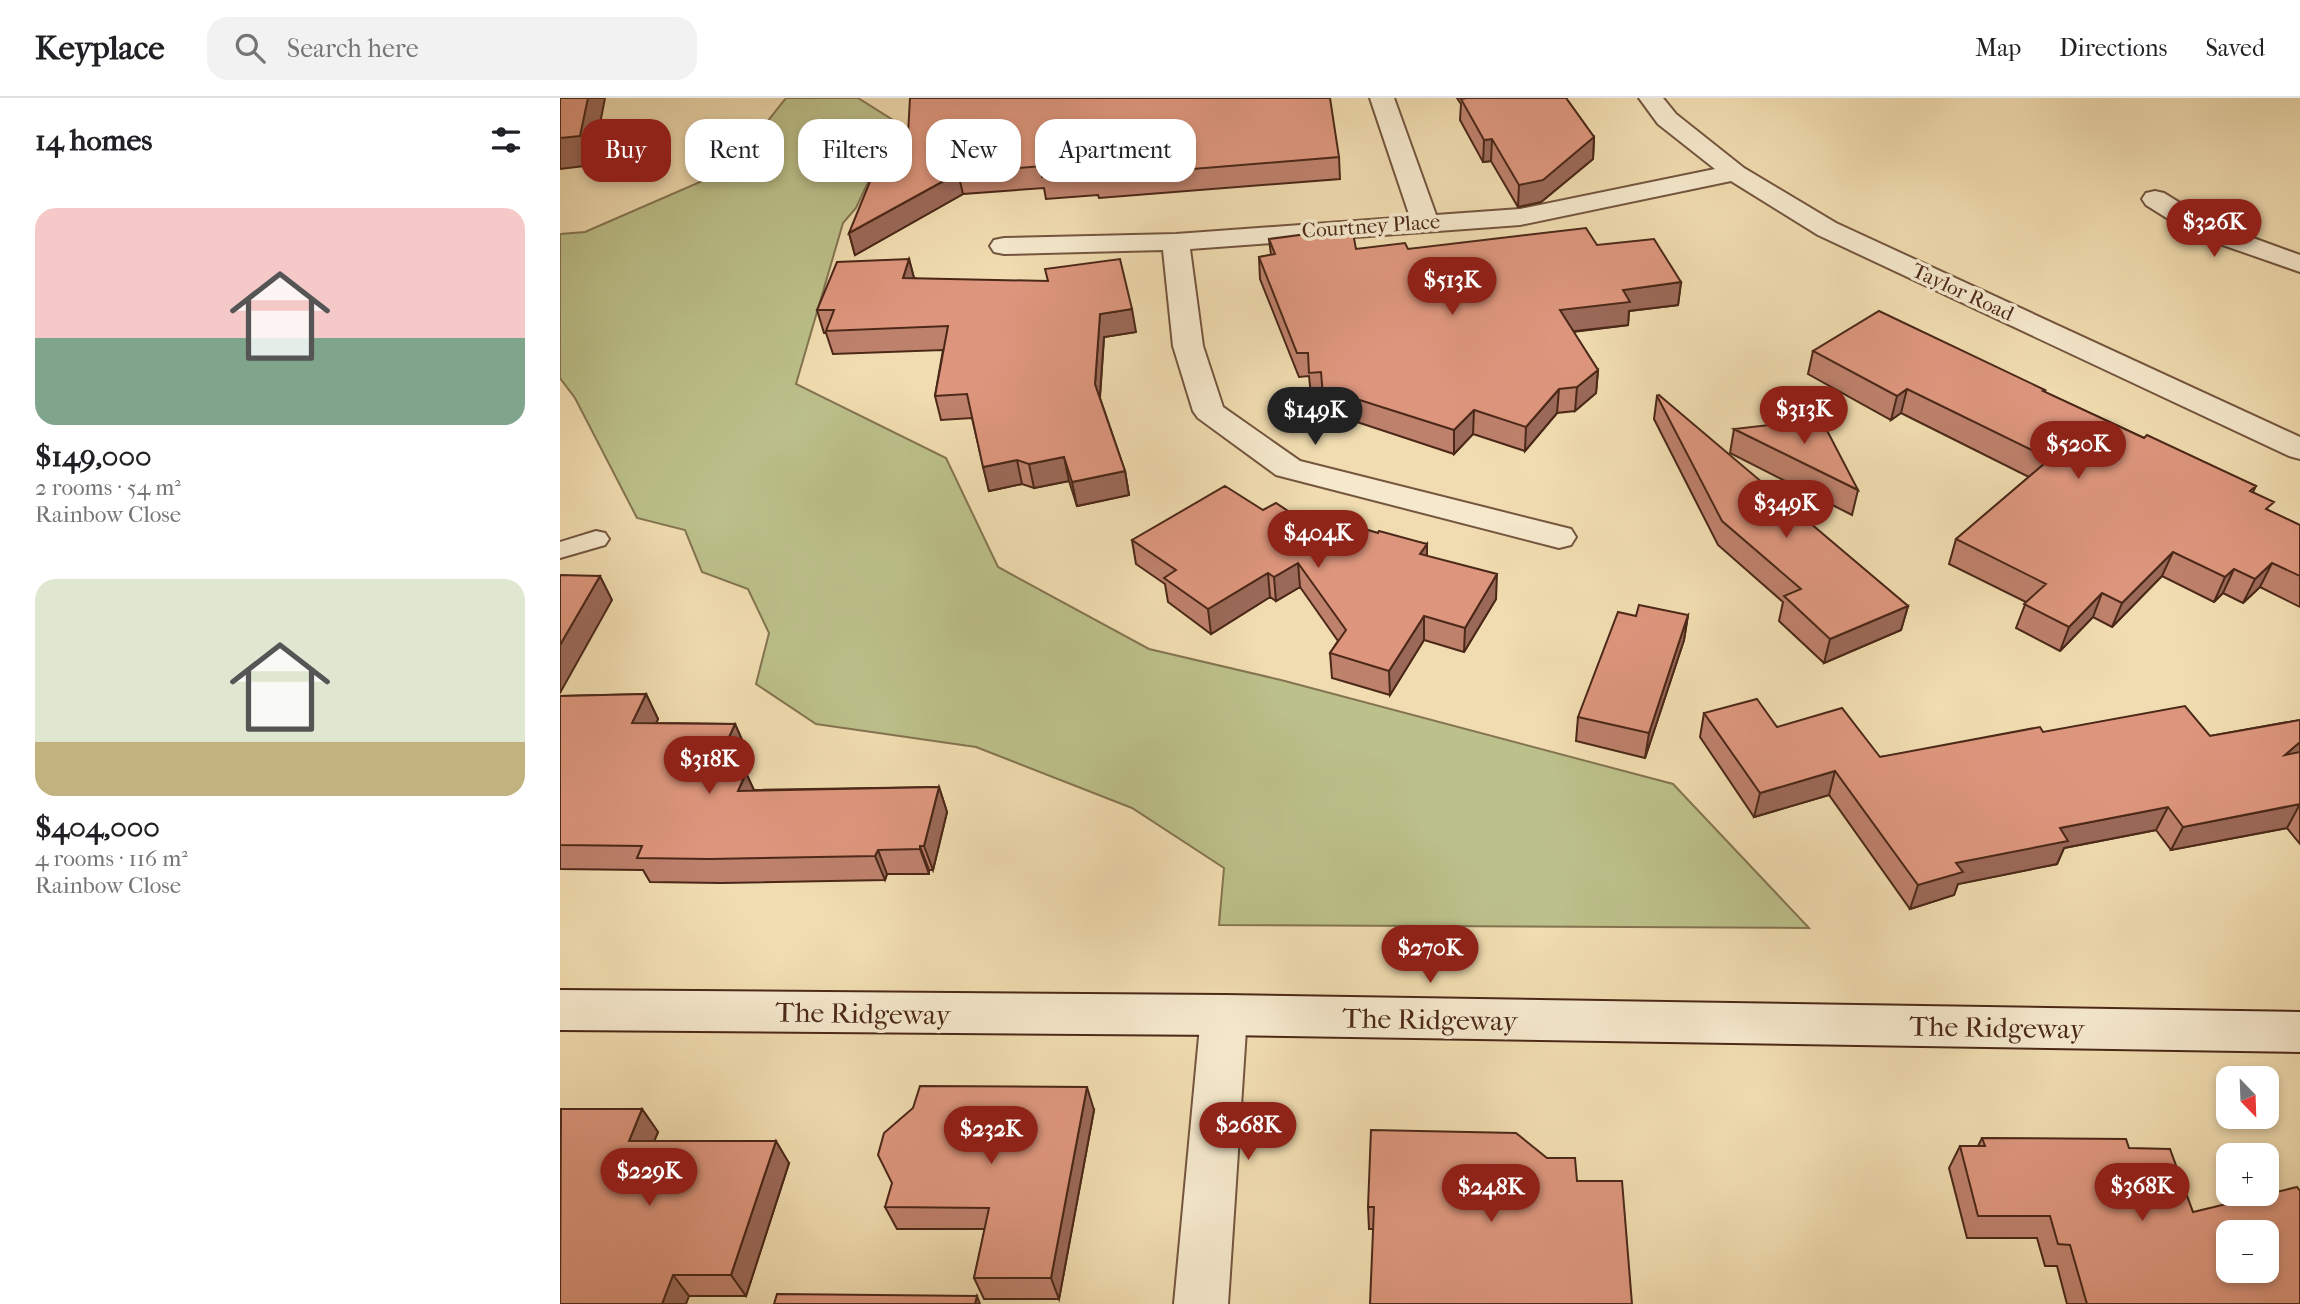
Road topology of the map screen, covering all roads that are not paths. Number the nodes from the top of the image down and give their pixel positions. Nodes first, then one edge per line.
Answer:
1 (1382, 98) edge
2 (1651, 98) edge
3 (1735, 173) junction
4 (2155, 199) dead end
5 (1425, 222) junction
6 (1177, 242) junction
7 (1004, 246) dead end
8 (2300, 264) edge
9 (2300, 449) edge
10 (1559, 537) dead end
11 (596, 539) dead end
12 (560, 550) edge
13 (560, 1010) edge
14 (1224, 1015) junction
15 (2300, 1031) edge
16 (1201, 1304) edge

1 - 5 street
2 - 3 street, Taylor Road
3 - 5 street, Courtney Place
3 - 9 street, Taylor Road
4 - 8 street
5 - 6 street, Courtney Place
6 - 7 street, Courtney Place
6 - 10 street
11 - 12 lane
13 - 14 street, The Ridgeway
14 - 15 street, The Ridgeway
14 - 16 street

